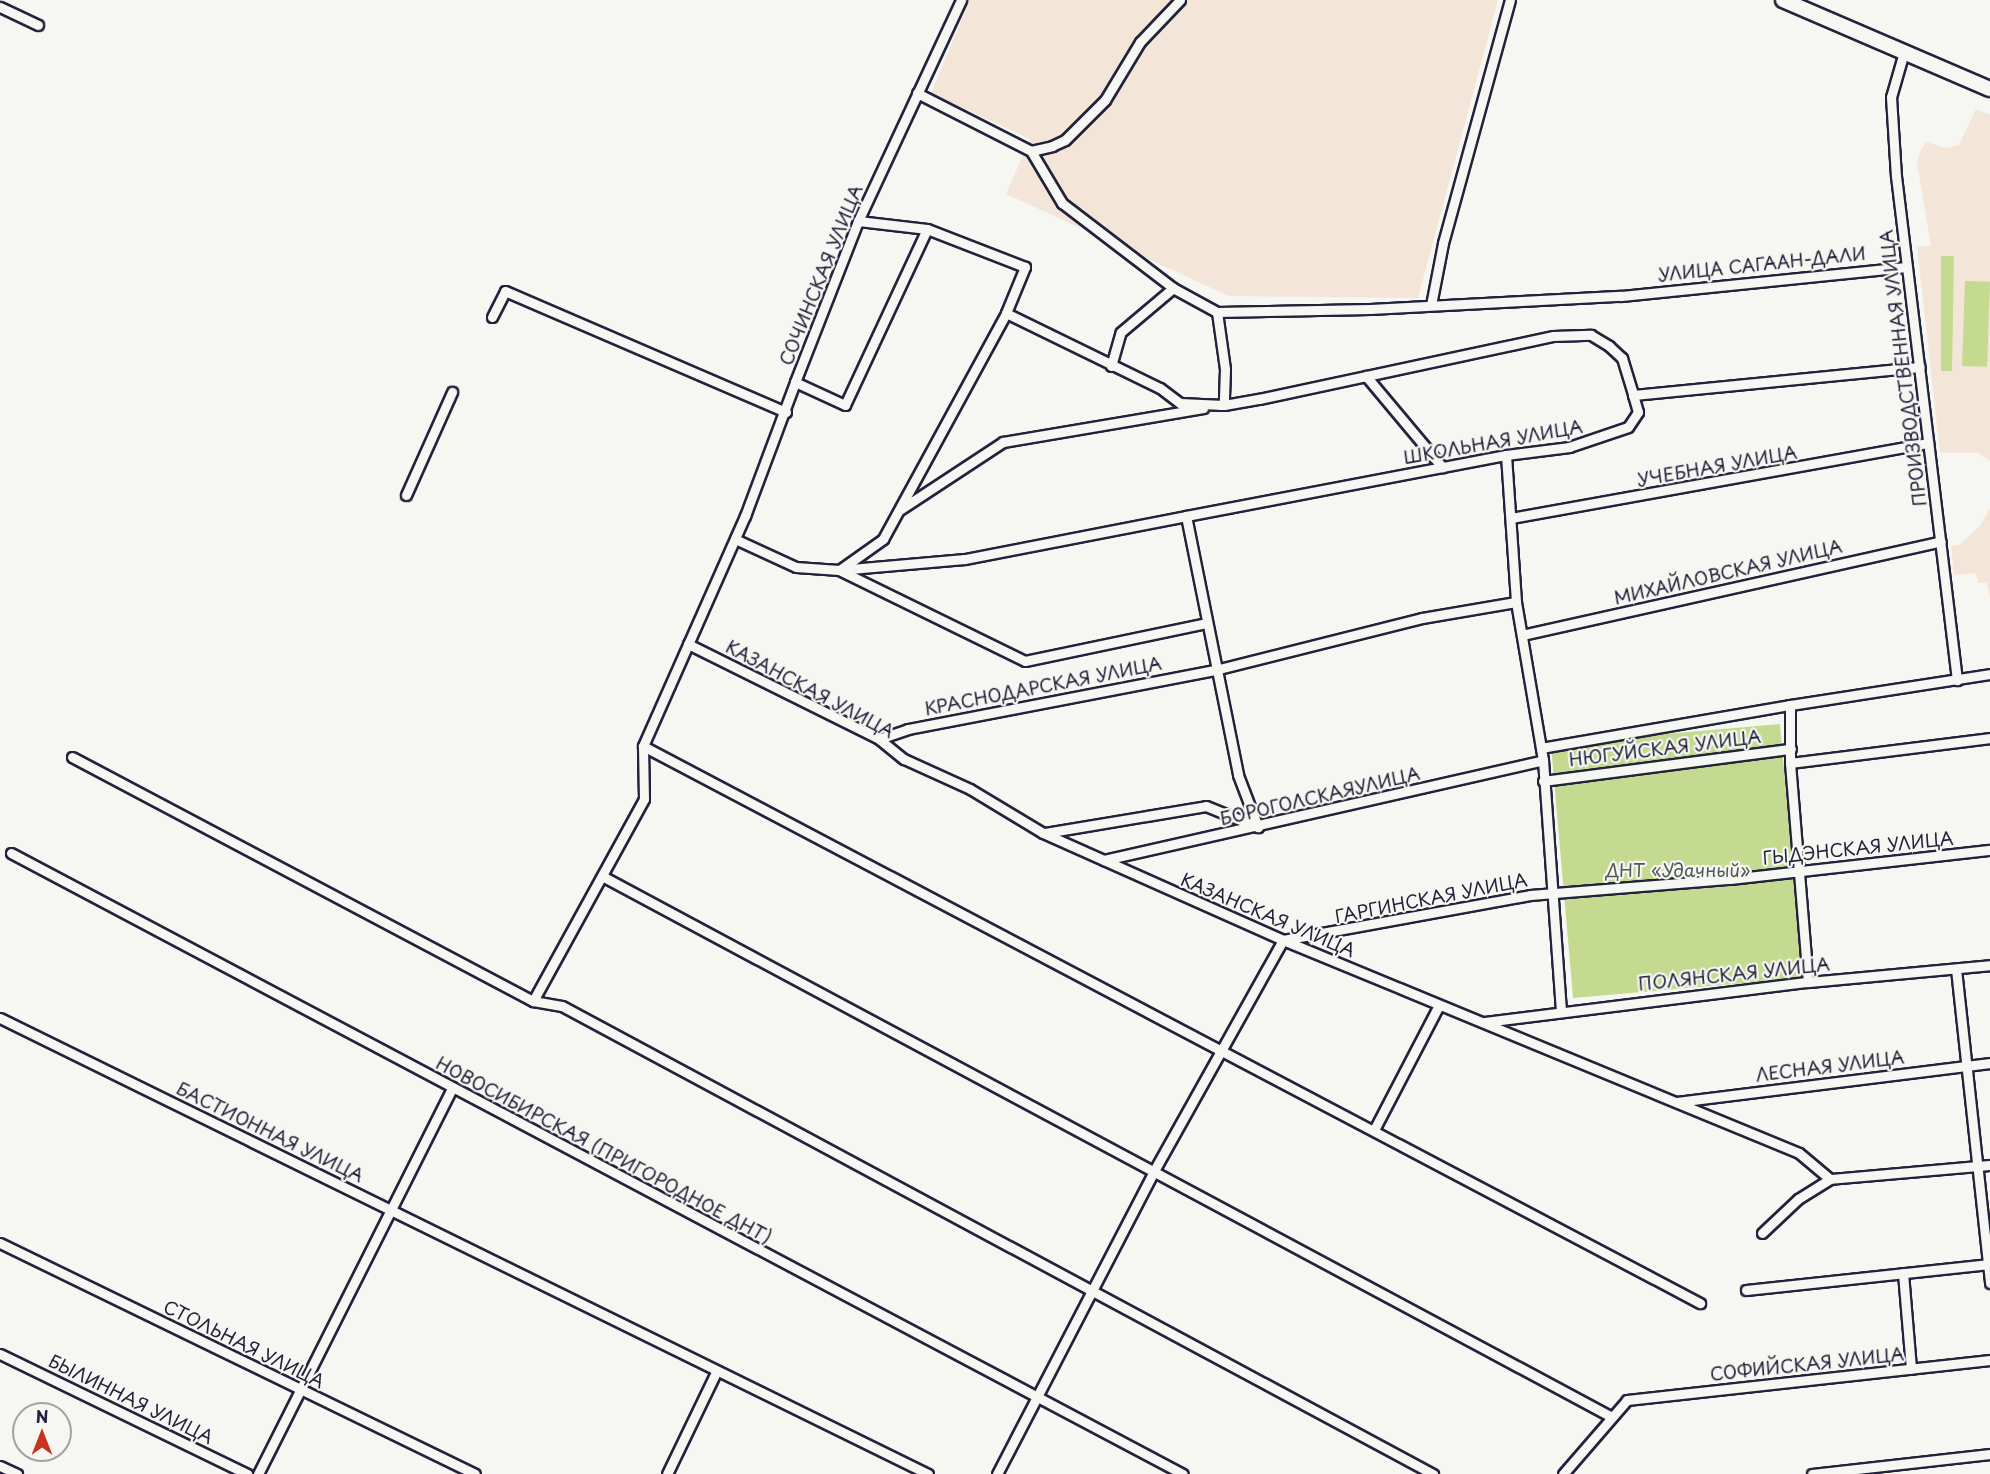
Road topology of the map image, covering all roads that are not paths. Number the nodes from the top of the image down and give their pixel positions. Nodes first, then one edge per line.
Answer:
1 (961, 0) edge
2 (1180, 0) edge
3 (1510, 0) edge
4 (1783, 0) edge
5 (0, 7) edge
6 (38, 25) dead end
7 (1904, 52) junction
8 (1990, 89) edge
9 (917, 93) junction
10 (1031, 151) junction
11 (858, 221) junction
12 (927, 229) junction
13 (1907, 267) junction
14 (1173, 288) junction
15 (1431, 305) junction
16 (1217, 312) junction
17 (1006, 313) junction
18 (492, 317) dead end
19 (1111, 366) junction
20 (1920, 367) junction
21 (1366, 376) junction
22 (795, 382) junction
23 (452, 392) dead end
24 (1633, 396) junction
25 (1224, 405) junction
26 (786, 412) junction
27 (1928, 443) junction
28 (1506, 455) junction
29 (1442, 467) junction
30 (406, 495) dead end
31 (899, 511) junction
32 (1186, 516) junction
33 (1511, 518) junction
34 (735, 539) junction
35 (1941, 541) junction
36 (839, 570) junction
37 (1516, 602) junction
38 (1207, 623) junction
39 (1522, 635) junction
40 (688, 644) junction
41 (1215, 670) junction
42 (1990, 674) edge
43 (1957, 680) junction
44 (1790, 705) junction
45 (1990, 738) edge
46 (879, 739) junction
47 (643, 746) junction
48 (1541, 748) junction
49 (1791, 749) junction
50 (72, 757) dead end
51 (1543, 760) junction
52 (1790, 763) junction
53 (1544, 781) junction
54 (1258, 827) junction
55 (1043, 833) junction
56 (1990, 850) edge
57 (11, 853) dead end
58 (1104, 860) junction
59 (1801, 869) junction
60 (602, 876) junction
61 (1550, 894) junction
62 (1283, 940) junction
63 (1990, 965) edge
64 (1956, 969) junction
65 (1808, 982) junction
66 (533, 1001) junction
67 (1438, 1005) junction
68 (1561, 1011) junction
69 (0, 1018) edge
70 (1482, 1023) junction
71 (1222, 1049) junction
72 (1990, 1063) edge
73 (1968, 1065) junction
74 (452, 1089) junction
75 (1674, 1102) junction
76 (1374, 1130) junction
77 (1990, 1165) edge
78 (1978, 1167) junction
79 (1155, 1169) junction
80 (1830, 1179) junction
81 (388, 1209) junction
82 (1762, 1233) dead end
83 (0, 1243) edge
84 (1989, 1265) edge
85 (1903, 1274) junction
86 (1990, 1283) edge
87 (1092, 1290) junction
88 (1746, 1290) dead end
89 (1700, 1303) dead end
90 (0, 1354) edge
91 (1990, 1360) edge
92 (1911, 1369) junction
93 (716, 1372) junction
94 (302, 1390) junction
95 (1038, 1398) junction
96 (1610, 1416) junction
97 (1990, 1454) edge
98 (0, 1466) edge
99 (17, 1474) edge
100 (246, 1474) edge
101 (258, 1474) edge
102 (474, 1474) edge
103 (667, 1474) edge
104 (928, 1474) edge
105 (997, 1474) edge
106 (1183, 1474) edge
107 (1433, 1474) edge
108 (1563, 1474) edge
109 (1812, 1474) edge

1 - 9 street, СОЧИНСКАЯ УЛИЦА
2 - 10 street
3 - 15 street
4 - 7 main road
5 - 6 street
7 - 8 main road
7 - 13 street, ПРОИЗВОДСТВЕННАЯ УЛИЦА
9 - 10 street
9 - 11 street, СОЧИНСКАЯ УЛИЦА
10 - 14 street
11 - 12 street
11 - 22 street, СОЧИНСКАЯ УЛИЦА
12 - 17 street
12 - 22 street, СОЧИНСКАЯ УЛИЦА
13 - 15 street, УЛИЦА САГААН-ДАЛИ
13 - 20 street, ПРОИЗВОДСТВЕННАЯ УЛИЦА
14 - 16 street
14 - 19 street
15 - 16 street, УЛИЦА САГААН-ДАЛИ
16 - 25 street
17 - 19 street
17 - 31 street
18 - 26 street
19 - 25 street
20 - 24 street
20 - 27 street, ПРОИЗВОДСТВЕННАЯ УЛИЦА
21 - 24 street
21 - 25 street
21 - 29 street
22 - 26 street
23 - 30 street
24 - 28 street, ШКОЛЬНАЯ УЛИЦА
25 - 31 street
26 - 34 street
27 - 33 street, УЧЕБНАЯ УЛИЦА
27 - 35 street, ПРОИЗВОДСТВЕННАЯ УЛИЦА
28 - 29 street, ШКОЛЬНАЯ УЛИЦА
28 - 33 street
29 - 32 street, ШКОЛЬНАЯ УЛИЦА
31 - 36 street
32 - 36 street, ШКОЛЬНАЯ УЛИЦА
32 - 38 street
33 - 37 street
34 - 36 street
34 - 40 street
35 - 39 street, МИХАЙЛОВСКАЯ УЛИЦА
35 - 43 street, ПРОИЗВОДСТВЕННАЯ УЛИЦА
36 - 38 street
37 - 39 street
37 - 41 street
38 - 41 street
39 - 48 street
40 - 46 street, КАЗАНСКАЯ УЛИЦА
40 - 47 street
41 - 46 street, КРАСНОДАРСКАЯ УЛИЦА
41 - 54 street
42 - 43 street
43 - 44 street
44 - 48 street
44 - 49 street
45 - 52 street
46 - 55 street, КАЗАНСКАЯ УЛИЦА
47 - 60 street
47 - 71 street
48 - 51 street
49 - 52 street
49 - 53 street, НЮГУЙСКАЯ УЛИЦА
50 - 66 street
51 - 53 street
51 - 54 street, БОРОГОЛСКАЯУЛИЦА
52 - 59 street
53 - 61 street
54 - 55 street
54 - 58 street, БОРОГОЛСКАЯУЛИЦА
55 - 58 street, КАЗАНСКАЯ УЛИЦА
56 - 59 street, ГЫДЭНСКАЯ УЛИЦА
57 - 74 street, НОВОСИБИРСКАЯ (ПРИГОРОДНОЕ ДНТ)
58 - 62 street, КАЗАНСКАЯ УЛИЦА
59 - 61 street, ГЫДЭНСКАЯ УЛИЦА
59 - 65 street
60 - 66 street
60 - 79 street
61 - 62 street, ГАРГИНСКАЯ УЛИЦА
61 - 68 street
62 - 67 street, КАЗАНСКАЯ УЛИЦА
62 - 71 street
63 - 64 street, ПОЛЯНСКАЯ УЛИЦА
64 - 65 street, ПОЛЯНСКАЯ УЛИЦА
64 - 73 street
65 - 68 street, ПОЛЯНСКАЯ УЛИЦА
66 - 87 street
67 - 70 street, КАЗАНСКАЯ УЛИЦА
67 - 76 street
68 - 70 street, ПОЛЯНСКАЯ УЛИЦА
69 - 81 street, БАСТИОННАЯ УЛИЦА
70 - 75 street, КАЗАНСКАЯ УЛИЦА
71 - 76 street
71 - 79 street
72 - 73 street, ЛЕСНАЯ УЛИЦА
73 - 75 street, ЛЕСНАЯ УЛИЦА
73 - 78 street
74 - 81 street
74 - 95 street, НОВОСИБИРСКАЯ (ПРИГОРОДНОЕ ДНТ)
75 - 80 street, КАЗАНСКАЯ УЛИЦА
76 - 89 street
77 - 78 street
78 - 80 street
78 - 84 street
79 - 87 street
79 - 96 street
80 - 82 street
81 - 93 street, БАСТИОННАЯ УЛИЦА
81 - 94 street
83 - 94 street, СТОЛЬНАЯ УЛИЦА
84 - 85 street
84 - 86 street
85 - 88 street
85 - 92 street
87 - 95 street
87 - 107 street
90 - 100 street, БЫЛИННАЯ УЛИЦА
91 - 92 street, СОФИЙСКАЯ УЛИЦА
92 - 96 street, СОФИЙСКАЯ УЛИЦА
93 - 103 street
93 - 104 street, БАСТИОННАЯ УЛИЦА
94 - 101 street
94 - 102 street, СТОЛЬНАЯ УЛИЦА
95 - 105 street
95 - 106 street, НОВОСИБИРСКАЯ (ПРИГОРОДНОЕ ДНТ)
96 - 108 street
97 - 109 street
98 - 99 street

